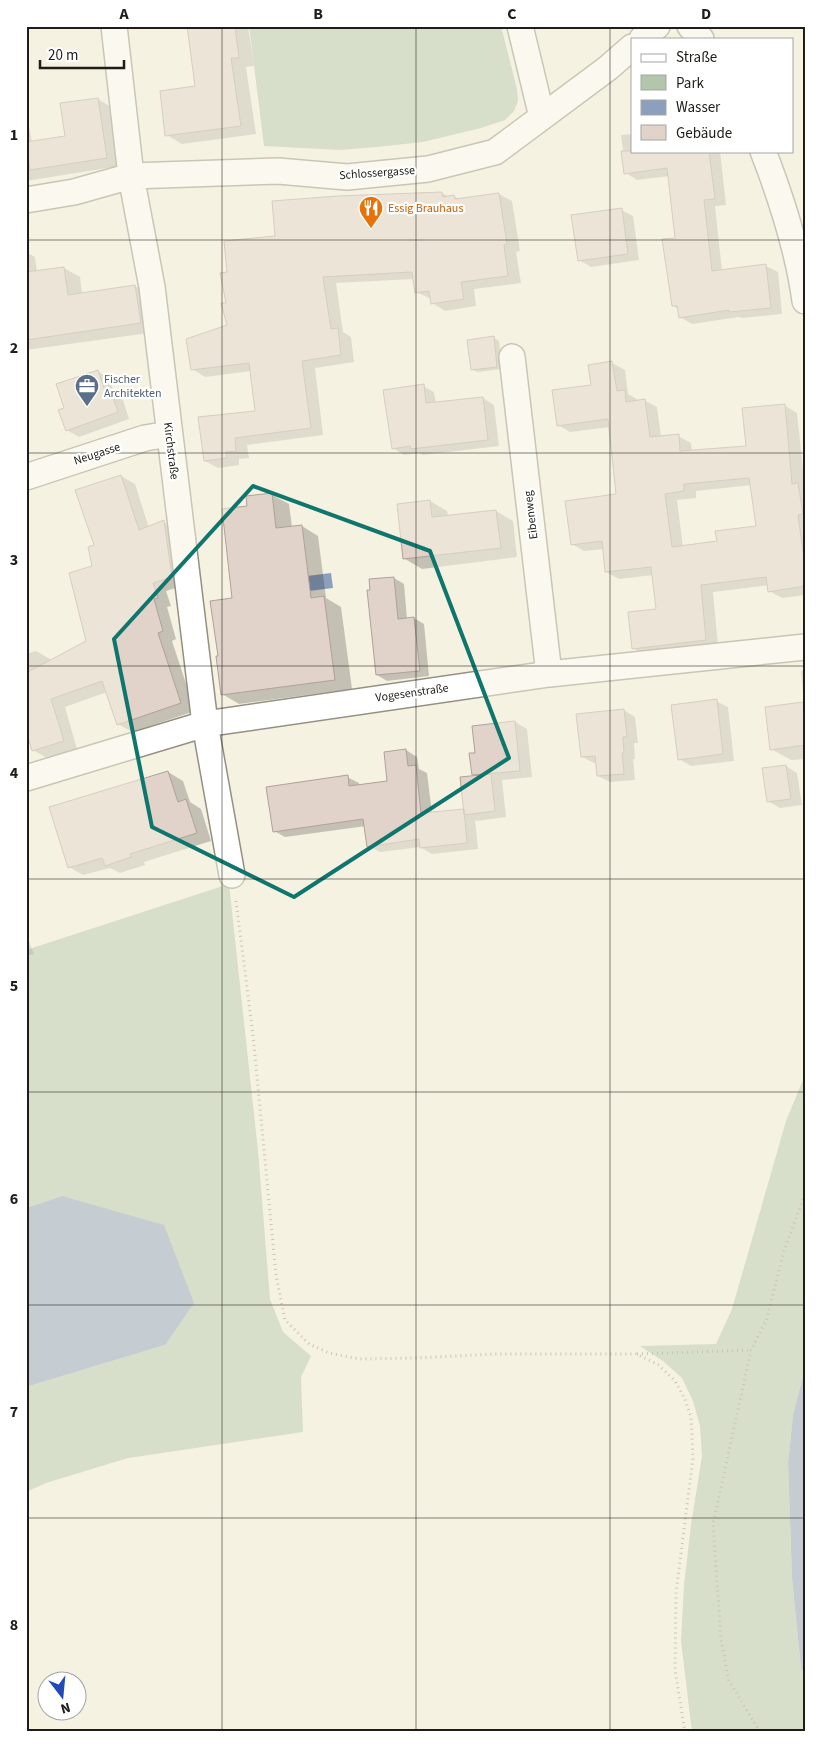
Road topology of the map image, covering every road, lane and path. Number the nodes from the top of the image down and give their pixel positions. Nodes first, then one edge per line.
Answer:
1 (114, 26) edge
2 (520, 26) edge
3 (657, 26) edge
4 (690, 26) edge
5 (643, 38) edge
6 (699, 38) edge
7 (631, 49) edge
8 (542, 117) junction
9 (763, 152) edge
10 (131, 176) junction
11 (26, 200) edge
12 (805, 301) edge
13 (512, 357) dead end
14 (169, 434) junction
15 (26, 477) edge
16 (805, 647) edge
17 (549, 674) junction
18 (206, 724) junction
19 (26, 778) edge
20 (232, 875) joint
21 (805, 1194) edge
22 (751, 1350) junction
23 (636, 1354) junction
24 (685, 1732) edge
25 (760, 1732) edge

1 - 10 street, Kirchstraße
2 - 8 street
3 - 5 street
4 - 6 street
7 - 8 street, Schlossergasse
8 - 10 street, Schlossergasse
9 - 12 street
10 - 11 street, Schlossergasse
10 - 14 street, Kirchstraße
13 - 17 street, Eibenweg
14 - 15 street, Neugasse
14 - 18 street, Kirchstraße
16 - 17 street, Vogesenstraße
17 - 18 street, Vogesenstraße
18 - 19 street, Vogesenstraße
18 - 20 street, Kirchstraße
20 - 23 path
21 - 22 path
22 - 23 path
22 - 25 path
23 - 24 path

